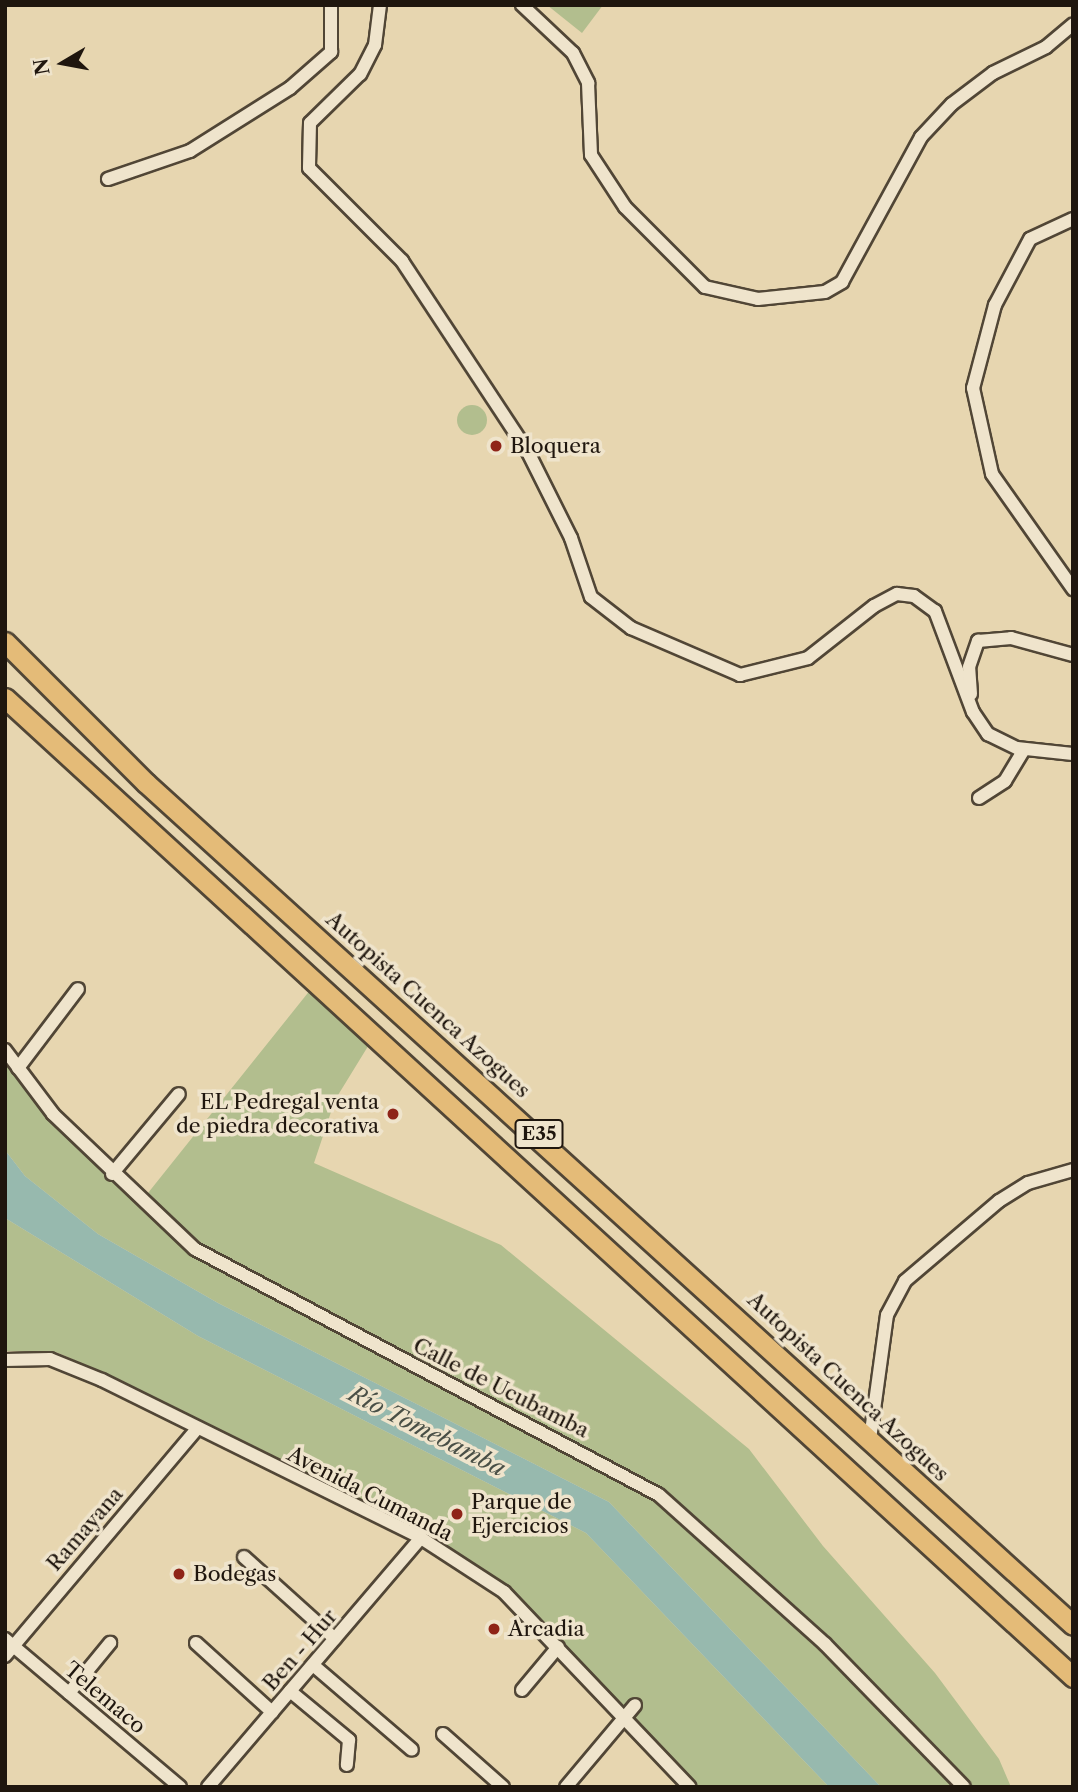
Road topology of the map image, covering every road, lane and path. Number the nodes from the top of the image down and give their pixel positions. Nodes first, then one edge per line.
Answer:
1 (331, 5) edge
2 (380, 5) edge
3 (522, 5) edge
4 (1073, 24) edge
5 (108, 178) dead end
6 (1073, 219) edge
7 (1073, 589) edge
8 (5, 642) edge
9 (1073, 655) edge
10 (5, 698) edge
11 (973, 712) junction
12 (1024, 749) junction
13 (1073, 754) edge
14 (979, 798) dead end
15 (78, 989) dead end
16 (5, 1050) edge
17 (18, 1068) junction
18 (179, 1094) dead end
19 (1073, 1170) edge
20 (112, 1174) junction
21 (5, 1360) edge
22 (196, 1430) junction
23 (870, 1439) junction
24 (421, 1538) junction
25 (244, 1557) dead end
26 (1073, 1625) edge
27 (335, 1639) junction
28 (110, 1643) dead end
29 (196, 1643) dead end
30 (8, 1647) edge
31 (558, 1647) junction
32 (313, 1665) junction
33 (1073, 1677) edge
34 (522, 1690) dead end
35 (290, 1691) junction
36 (69, 1693) junction
37 (635, 1705) dead end
38 (272, 1712) junction
39 (625, 1717) junction
40 (443, 1734) dead end
41 (412, 1750) dead end
42 (347, 1765) dead end
43 (180, 1787) edge
44 (208, 1787) edge
45 (503, 1787) edge
46 (566, 1787) edge
47 (690, 1787) edge
48 (964, 1787) edge

1 - 5 street
2 - 11 street
3 - 4 street
6 - 7 street
8 - 23 highway, Autopista Cuenca Azogues / E35
9 - 11 street
10 - 33 highway, E35
11 - 12 street
12 - 13 street
12 - 14 street
15 - 17 street
16 - 17 street, Calle de Ucubamba
17 - 20 street, Calle de Ucubamba
18 - 20 street
19 - 23 street
20 - 48 street, Calle de Ucubamba
21 - 22 street, Avenida Cumanda
22 - 24 street, Avenida Cumanda
22 - 30 street, Ramayana
23 - 26 highway, Autopista Cuenca Azogues / E35
24 - 27 street, Ben - Hur
24 - 31 street, Avenida Cumanda
25 - 27 street
27 - 32 street, Ben - Hur
28 - 36 street
29 - 38 street
30 - 36 street, Telemaco
31 - 34 street
31 - 39 street, Avenida Cumanda
32 - 35 street, Ben - Hur
32 - 41 street
35 - 38 street, Ben - Hur
35 - 42 street
36 - 43 street, Telemaco
37 - 39 street
38 - 44 street, Ben - Hur
39 - 46 street
39 - 47 street, Avenida Cumanda
40 - 45 street

